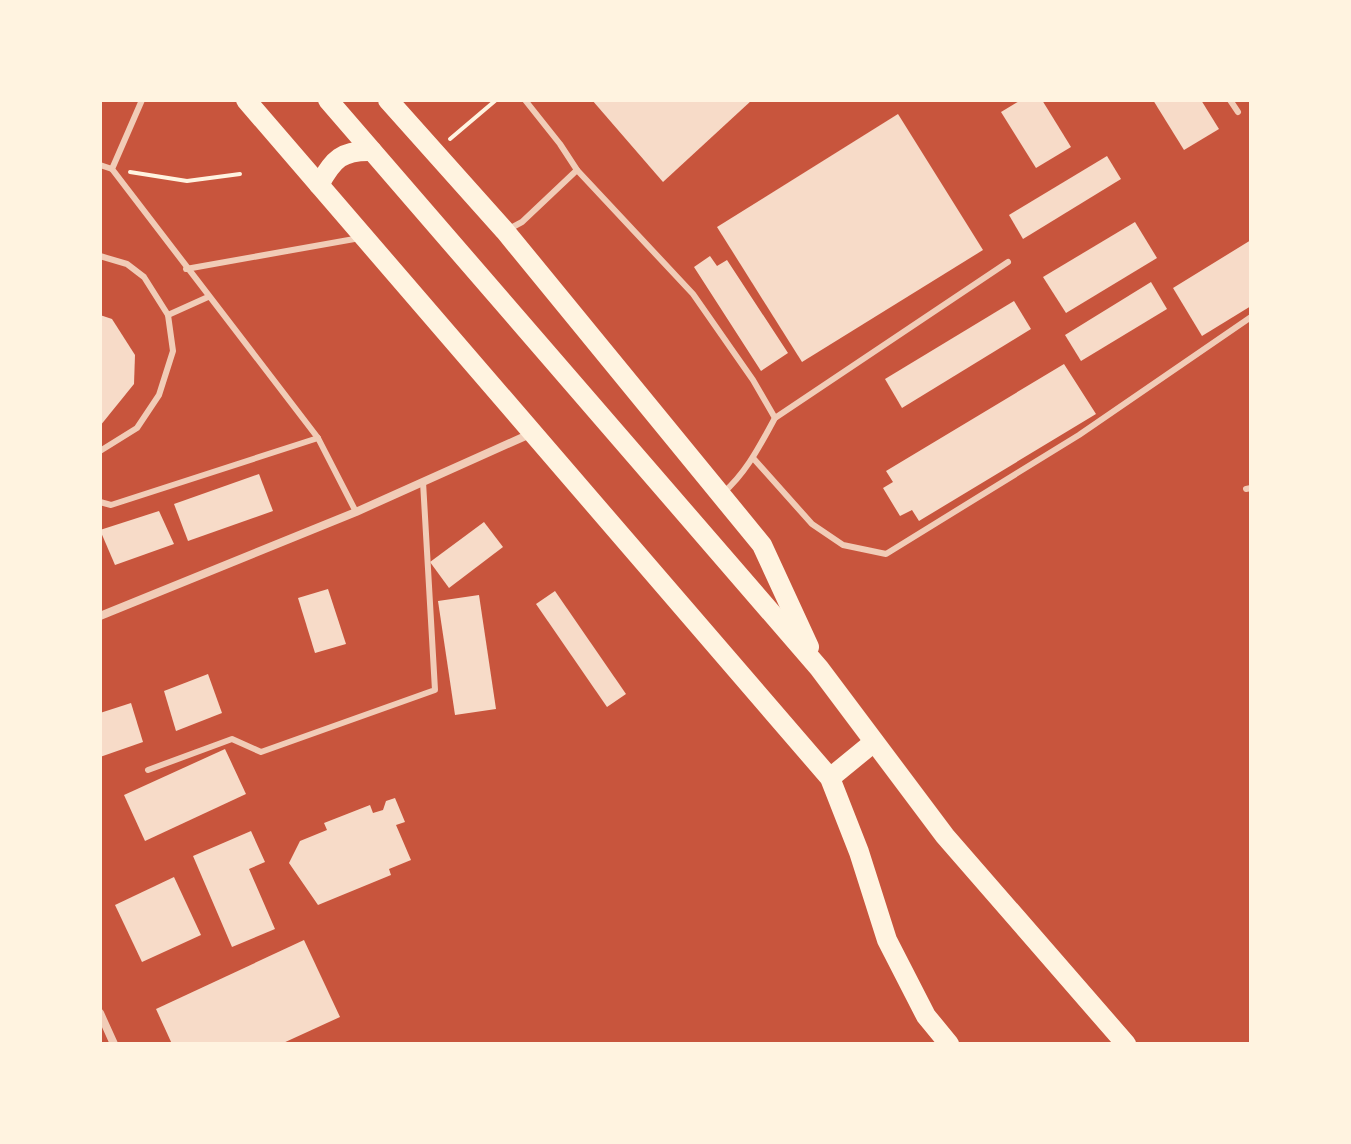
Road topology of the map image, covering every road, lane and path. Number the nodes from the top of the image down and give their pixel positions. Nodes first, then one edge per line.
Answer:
1 (142, 100) edge
2 (246, 100) edge
3 (328, 100) edge
4 (388, 100) edge
5 (496, 100) edge
6 (525, 100) edge
7 (1230, 100) edge
8 (1238, 112) dead end
9 (450, 139) dead end
10 (372, 151) junction
11 (100, 165) edge
12 (112, 169) junction
13 (577, 170) junction
14 (240, 174) dead end
15 (319, 185) junction
16 (505, 231) junction
17 (364, 237) junction
18 (100, 256) edge
19 (1008, 262) dead end
20 (186, 269) junction
21 (208, 297) junction
22 (168, 315) junction
23 (1251, 317) edge
24 (775, 418) junction
25 (534, 432) junction
26 (318, 438) junction
27 (100, 451) edge
28 (753, 458) junction
29 (423, 482) junction
30 (720, 495) junction
31 (101, 503) edge
32 (356, 512) junction
33 (100, 616) edge
34 (819, 668) junction
35 (874, 742) junction
36 (148, 770) dead end
37 (830, 778) junction
38 (100, 1013) edge
39 (114, 1044) edge
40 (949, 1044) edge
41 (1126, 1044) edge

1 - 12 lane
2 - 15 main road
3 - 10 main road
4 - 16 main road
5 - 9 path
6 - 13 lane
7 - 8 lane
10 - 15 main road
10 - 34 main road
11 - 12 lane
12 - 14 path
12 - 20 lane
13 - 16 lane
13 - 24 lane
15 - 17 main road
16 - 30 main road
17 - 20 lane
17 - 25 main road
18 - 22 lane
19 - 24 lane
20 - 21 lane
21 - 22 lane
21 - 26 lane
22 - 27 lane
23 - 28 lane
24 - 28 lane
25 - 29 street
25 - 37 main road
26 - 31 lane
26 - 32 lane
28 - 30 lane
29 - 32 street
29 - 36 lane
30 - 34 main road
32 - 33 street
34 - 35 main road
35 - 37 main road
35 - 41 main road
37 - 40 main road
38 - 39 street

